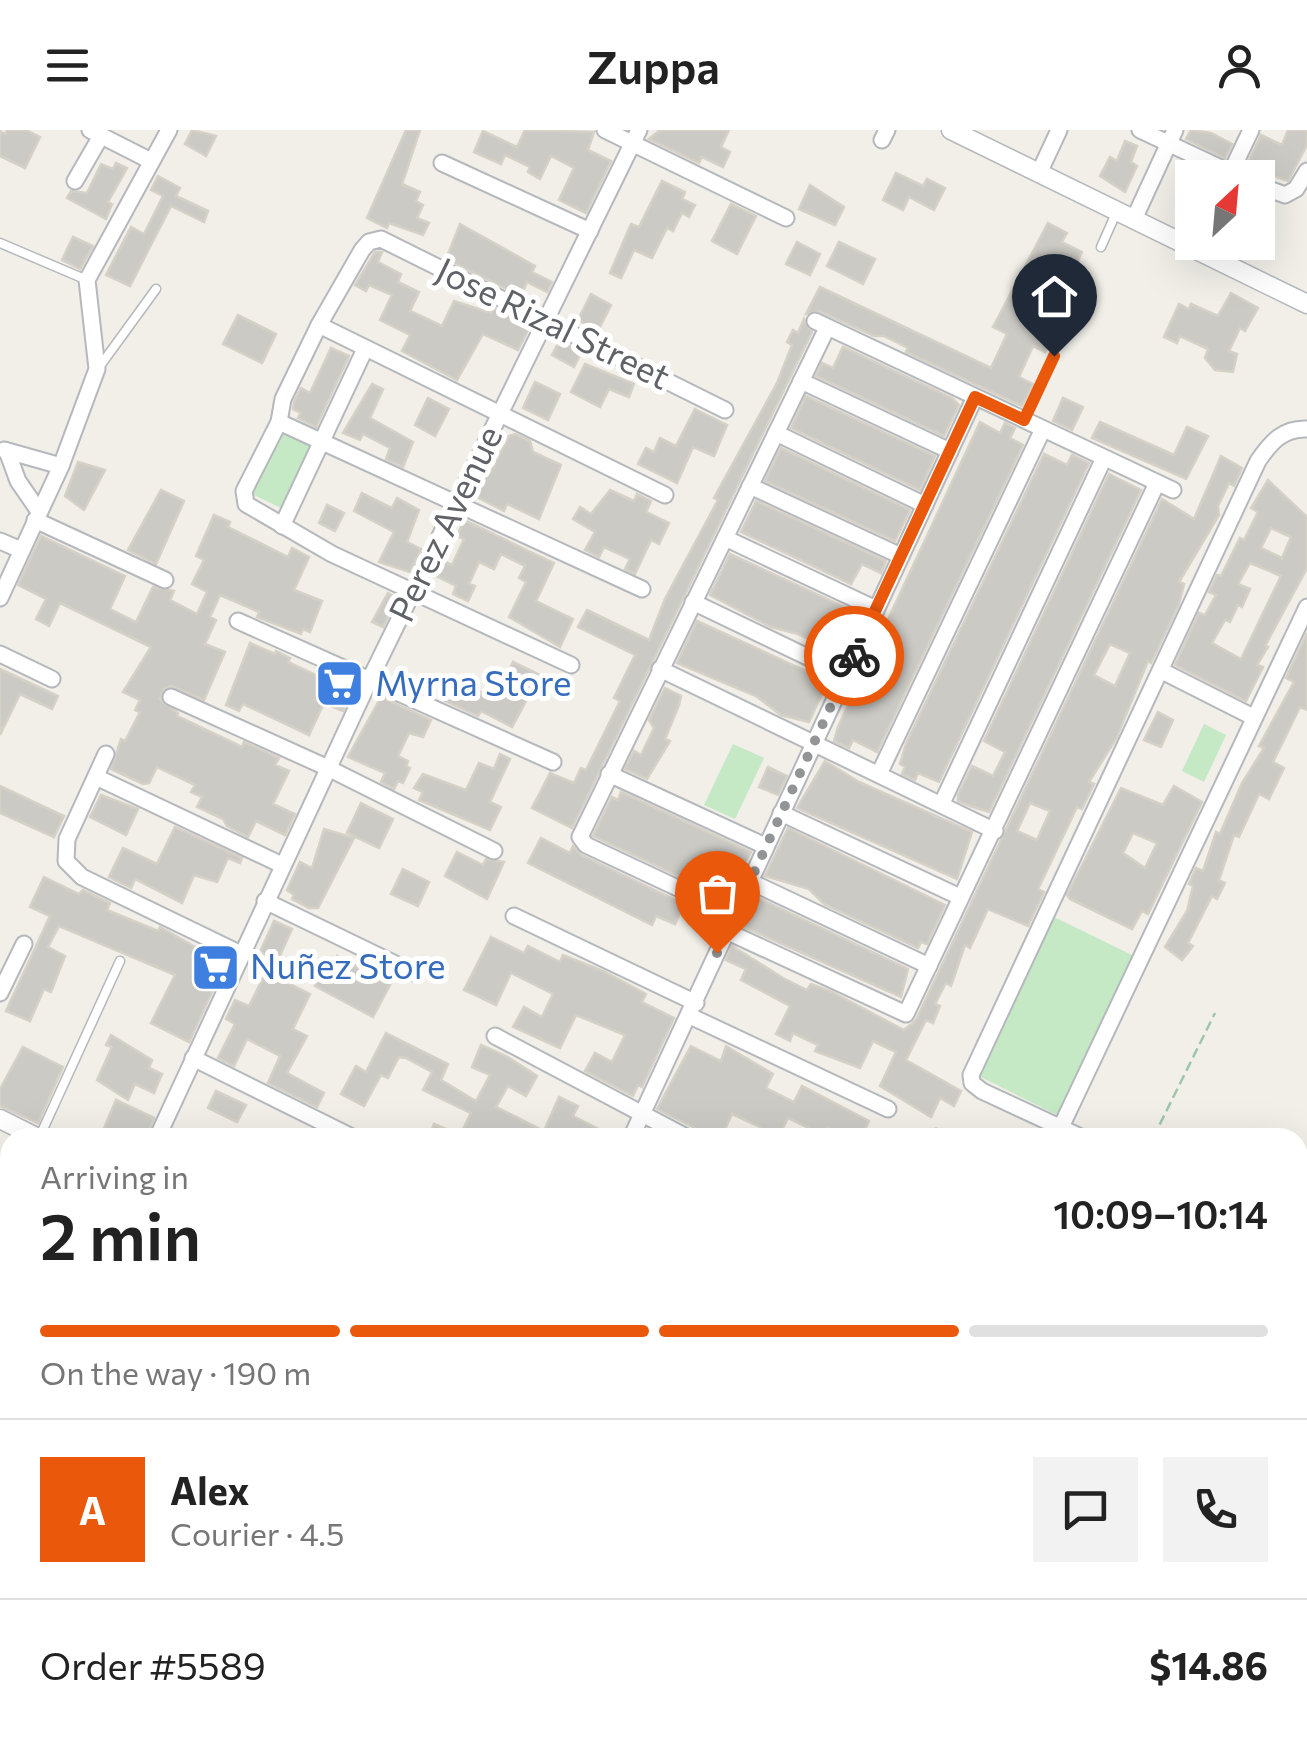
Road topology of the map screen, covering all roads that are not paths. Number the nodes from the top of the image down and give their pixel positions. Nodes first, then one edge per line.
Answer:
1 (169, 130) edge
2 (605, 130) edge
3 (952, 130) edge
4 (1059, 130) edge
5 (1140, 130) edge
6 (1252, 130) edge
7 (96, 133) edge
8 (636, 137) edge
9 (1171, 138) edge
10 (1210, 160) edge
11 (1241, 160) edge
12 (151, 161) junction
13 (442, 163) dead end
14 (1307, 171) edge
15 (1039, 173) junction
16 (76, 181) dead end
17 (1275, 193) edge
18 (1126, 215) junction
19 (786, 218) dead end
20 (590, 231) junction
21 (0, 243) edge
22 (1101, 247) dead end
23 (87, 280) junction
24 (156, 289) dead end
25 (1307, 304) edge
26 (546, 319) junction
27 (318, 324) junction
28 (366, 349) junction
29 (1054, 356) dead end
30 (97, 370) junction
31 (802, 381) junction
32 (975, 397) junction
33 (725, 410) dead end
34 (501, 412) junction
35 (1024, 420) junction
36 (280, 422) junction
37 (1043, 429) junction
38 (1307, 429) edge
39 (776, 433) junction
40 (321, 443) junction
41 (4, 450) edge
42 (950, 451) junction
43 (1104, 458) junction
44 (61, 466) junction
45 (1157, 482) junction
46 (750, 486) junction
47 (1173, 490) dead end
48 (665, 494) dead end
49 (456, 504) junction
50 (925, 506) junction
51 (36, 515) junction
52 (282, 526) junction
53 (724, 538) junction
54 (0, 541) edge
55 (22, 550) junction
56 (901, 556) junction
57 (165, 580) dead end
58 (642, 590) dead end
59 (413, 592) junction
60 (0, 598) edge
61 (693, 602) junction
62 (1307, 607) edge
63 (876, 610) junction
64 (238, 621) dead end
65 (0, 654) edge
66 (571, 665) dead end
67 (660, 669) junction
68 (1162, 671) junction
69 (845, 675) junction
70 (52, 678) dead end
71 (369, 680) junction
72 (170, 698) dead end
73 (1253, 718) junction
74 (813, 744) junction
75 (106, 754) dead end
76 (553, 762) dead end
77 (328, 768) junction
78 (609, 774) junction
79 (879, 774) junction
80 (96, 777) junction
81 (942, 803) junction
82 (781, 813) junction
83 (994, 831) junction
84 (766, 846) junction
85 (494, 850) dead end
86 (282, 865) junction
87 (749, 881) junction
88 (960, 897) junction
89 (266, 900) junction
90 (733, 914) junction
91 (514, 916) dead end
92 (726, 930) junction
93 (24, 944) dead end
94 (241, 954) junction
95 (120, 961) dead end
96 (929, 966) junction
97 (414, 973) dead end
98 (0, 993) edge
99 (693, 1010) junction
100 (495, 1036) dead end
101 (193, 1058) junction
102 (888, 1109) dead end
103 (642, 1116) junction
104 (43, 1128) edge
105 (162, 1128) edge
106 (334, 1128) edge
107 (636, 1128) edge
108 (667, 1128) edge
109 (1062, 1128) joint

1 - 12 street
2 - 8 street
3 - 15 street
4 - 15 street
5 - 9 street
6 - 11 street
7 - 12 street
7 - 16 street
8 - 19 street
8 - 20 street, Perez Avenue
9 - 10 street
9 - 18 street
12 - 23 street
13 - 20 street
14 - 17 street
15 - 18 street
18 - 22 lane
18 - 25 street
20 - 26 street, Perez Avenue
21 - 23 lane
23 - 30 street
24 - 30 lane
26 - 27 street, Jose Rizal Street
26 - 33 street, Jose Rizal Street
26 - 34 street, Perez Avenue
27 - 28 street
27 - 36 street
28 - 34 street
28 - 40 street
29 - 35 lane
30 - 44 street
31 - 32 street
31 - 39 street
31 - 42 street
32 - 35 street
32 - 42 street
34 - 48 street
34 - 49 street, Perez Avenue
35 - 37 street
36 - 40 street
36 - 52 street
37 - 43 street
37 - 79 street
38 - 68 street
39 - 46 street
39 - 50 street
40 - 49 street
40 - 52 street
41 - 44 street
41 - 51 street
42 - 50 street
43 - 45 street
43 - 81 street
44 - 51 street
45 - 47 street
45 - 83 street
46 - 53 street
46 - 56 street
49 - 58 street
49 - 59 street, Perez Avenue
50 - 56 street
51 - 55 street
51 - 57 street
52 - 59 street
53 - 61 street
53 - 63 street
54 - 55 street
55 - 60 street
56 - 63 street
59 - 66 street
59 - 71 street, Perez Avenue
61 - 67 street
61 - 69 street
62 - 73 street
63 - 69 street
64 - 71 street
65 - 70 street
67 - 74 street
67 - 78 street
68 - 73 street
68 - 109 street
69 - 74 street
71 - 76 street
71 - 77 street, Perez Avenue
72 - 77 street
73 - 109 street
74 - 79 street
74 - 82 street
75 - 80 street
77 - 85 street
77 - 86 street, Perez Avenue
78 - 84 street
78 - 90 street
79 - 81 street
80 - 86 street
80 - 94 street
81 - 83 street
82 - 84 street
82 - 88 street
83 - 88 street
84 - 87 street
86 - 89 street, Perez Avenue
87 - 90 street
87 - 96 street
88 - 96 street
89 - 94 street, Perez Avenue
89 - 97 street
90 - 92 street
91 - 99 street
92 - 96 street
92 - 99 street
93 - 98 street
94 - 101 street, Perez Avenue
95 - 104 lane
99 - 102 street
99 - 103 street
100 - 103 street
101 - 105 street, Perez Avenue
101 - 106 street
103 - 107 street
103 - 108 street

